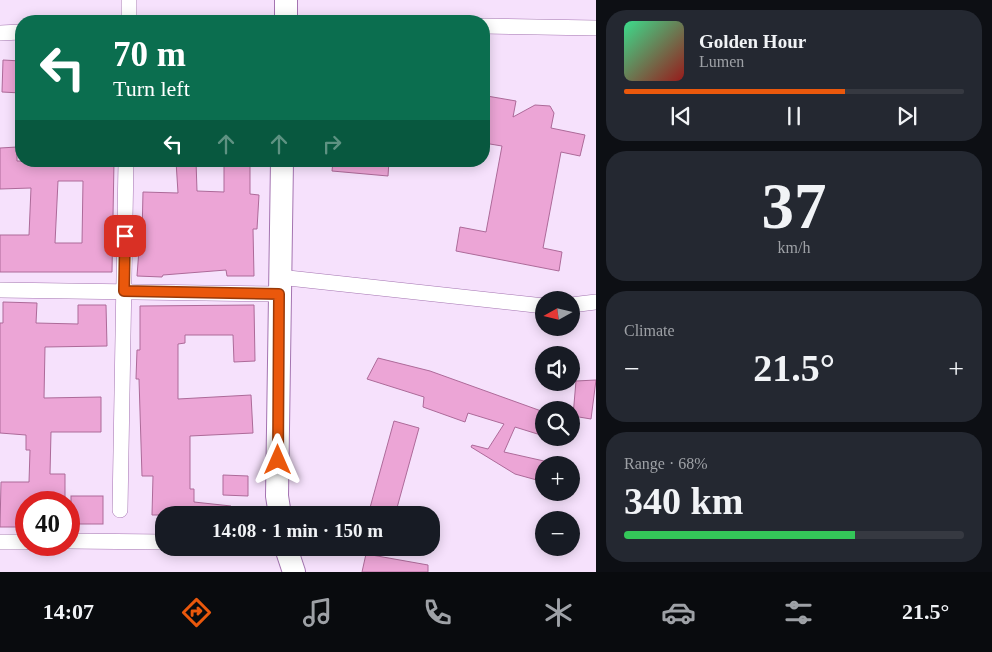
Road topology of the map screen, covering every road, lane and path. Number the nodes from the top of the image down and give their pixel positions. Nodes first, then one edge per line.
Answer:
1 (129, 0) edge
2 (286, 0) edge
3 (129, 15) edge
4 (286, 15) edge
5 (490, 26) edge
6 (596, 28) edge
7 (15, 32) edge
8 (0, 33) edge
9 (126, 167) edge
10 (282, 167) edge
11 (279, 286) junction
12 (0, 290) edge
13 (124, 291) junction
14 (596, 302) edge
15 (535, 305) edge
16 (580, 305) edge
17 (279, 506) edge
18 (120, 510) dead end
19 (0, 542) edge
20 (15, 542) edge
21 (80, 542) edge
22 (155, 542) edge
23 (289, 556) edge
24 (294, 572) edge

1 - 3 street
2 - 4 street
5 - 6 street
7 - 8 street
9 - 13 street
10 - 11 street
11 - 13 street
11 - 15 street
11 - 17 street
12 - 13 street
13 - 18 street
14 - 16 street
19 - 20 street
21 - 22 street
23 - 24 street

